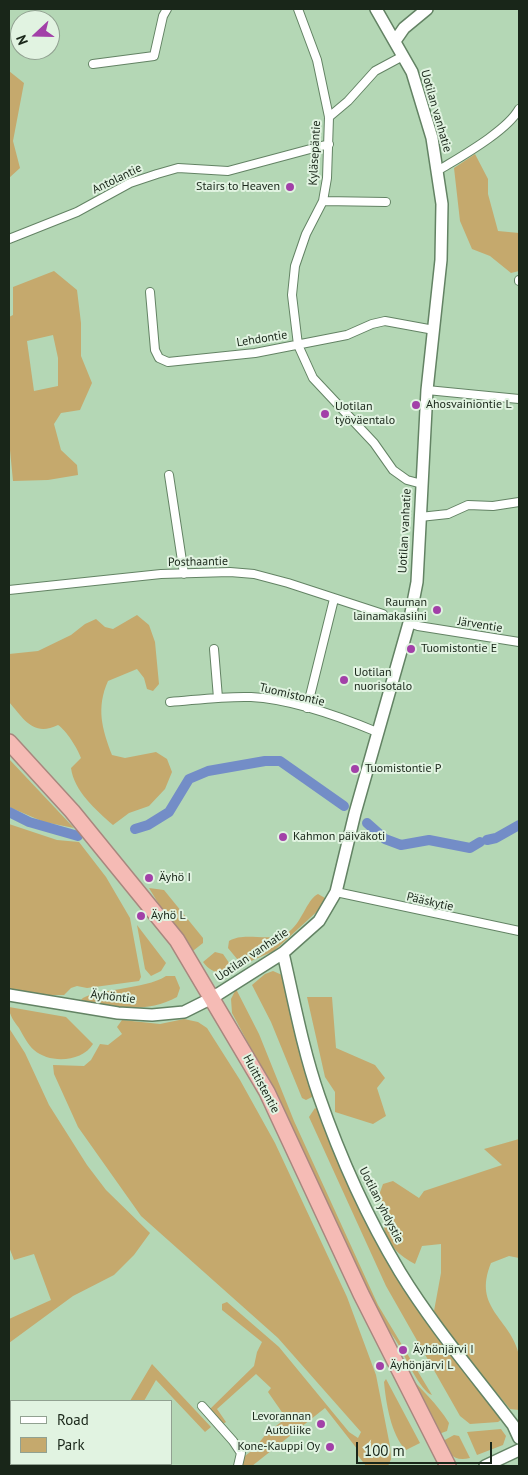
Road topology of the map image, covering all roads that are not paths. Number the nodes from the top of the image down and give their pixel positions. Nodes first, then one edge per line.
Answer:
1 (167, 9) edge
2 (298, 9) edge
3 (376, 9) edge
4 (427, 9) edge
5 (395, 41) junction
6 (403, 56) junction
7 (92, 64) dead end
8 (519, 112) edge
9 (329, 117) junction
10 (329, 144) junction
11 (438, 170) junction
12 (324, 201) junction
13 (386, 202) dead end
14 (9, 240) edge
15 (150, 292) dead end
16 (434, 330) junction
17 (298, 345) junction
18 (427, 390) junction
19 (519, 399) edge
20 (169, 476) dead end
21 (422, 484) junction
22 (519, 502) edge
23 (420, 517) junction
24 (184, 574) junction
25 (9, 590) edge
26 (334, 599) junction
27 (382, 614) dead end
28 (409, 623) junction
29 (519, 642) edge
30 (214, 649) dead end
31 (218, 698) junction
32 (170, 702) dead end
33 (307, 708) junction
34 (377, 732) junction
35 (9, 742) edge
36 (336, 892) junction
37 (519, 931) edge
38 (283, 953) junction
39 (9, 995) edge
40 (212, 998) junction
41 (406, 1386) junction
42 (202, 1406) dead end
43 (519, 1438) edge
44 (519, 1450) edge
45 (238, 1466) edge
46 (436, 1466) edge
47 (448, 1466) edge
48 (485, 1466) edge

1 - 7 street
2 - 9 street, Kyläsepäntie
3 - 5 main road, Uotilan vanhatie
4 - 5 main road
5 - 6 main road, Uotilan vanhatie
6 - 9 street
6 - 11 main road, Uotilan vanhatie
8 - 11 street
9 - 10 street, Kyläsepäntie
10 - 12 street, Kyläsepäntie
10 - 14 street, Antolantie
11 - 16 main road, Uotilan vanhatie
12 - 13 street
12 - 17 street, Kyläsepäntie
15 - 17 street, Lehdontie
16 - 17 street, Lehdontie
16 - 18 main road, Uotilan vanhatie
17 - 21 street, Kyläsepäntie
18 - 19 street
18 - 21 main road, Uotilan vanhatie
20 - 24 street
21 - 23 main road, Uotilan vanhatie
22 - 23 street
23 - 28 main road, Uotilan vanhatie
24 - 25 street, Posthaantie
24 - 26 street, Posthaantie
26 - 27 street, Posthaantie
26 - 33 street
28 - 29 street, Järventie
28 - 34 main road, Uotilan vanhatie
30 - 31 street
31 - 32 street, Tuomistontie
31 - 33 street, Tuomistontie
33 - 34 street, Tuomistontie
34 - 36 main road, Uotilan vanhatie
35 - 40 highway, Huittistentie
36 - 37 street, Pääskytie
36 - 38 main road, Uotilan vanhatie
38 - 40 main road, Uotilan vanhatie
38 - 43 main road, Uotilan yhdystie
39 - 40 main road, Äyhöntie
40 - 41 highway, Huittistentie
41 - 46 highway
41 - 47 highway, Huittistentie
42 - 45 street
44 - 48 main road

